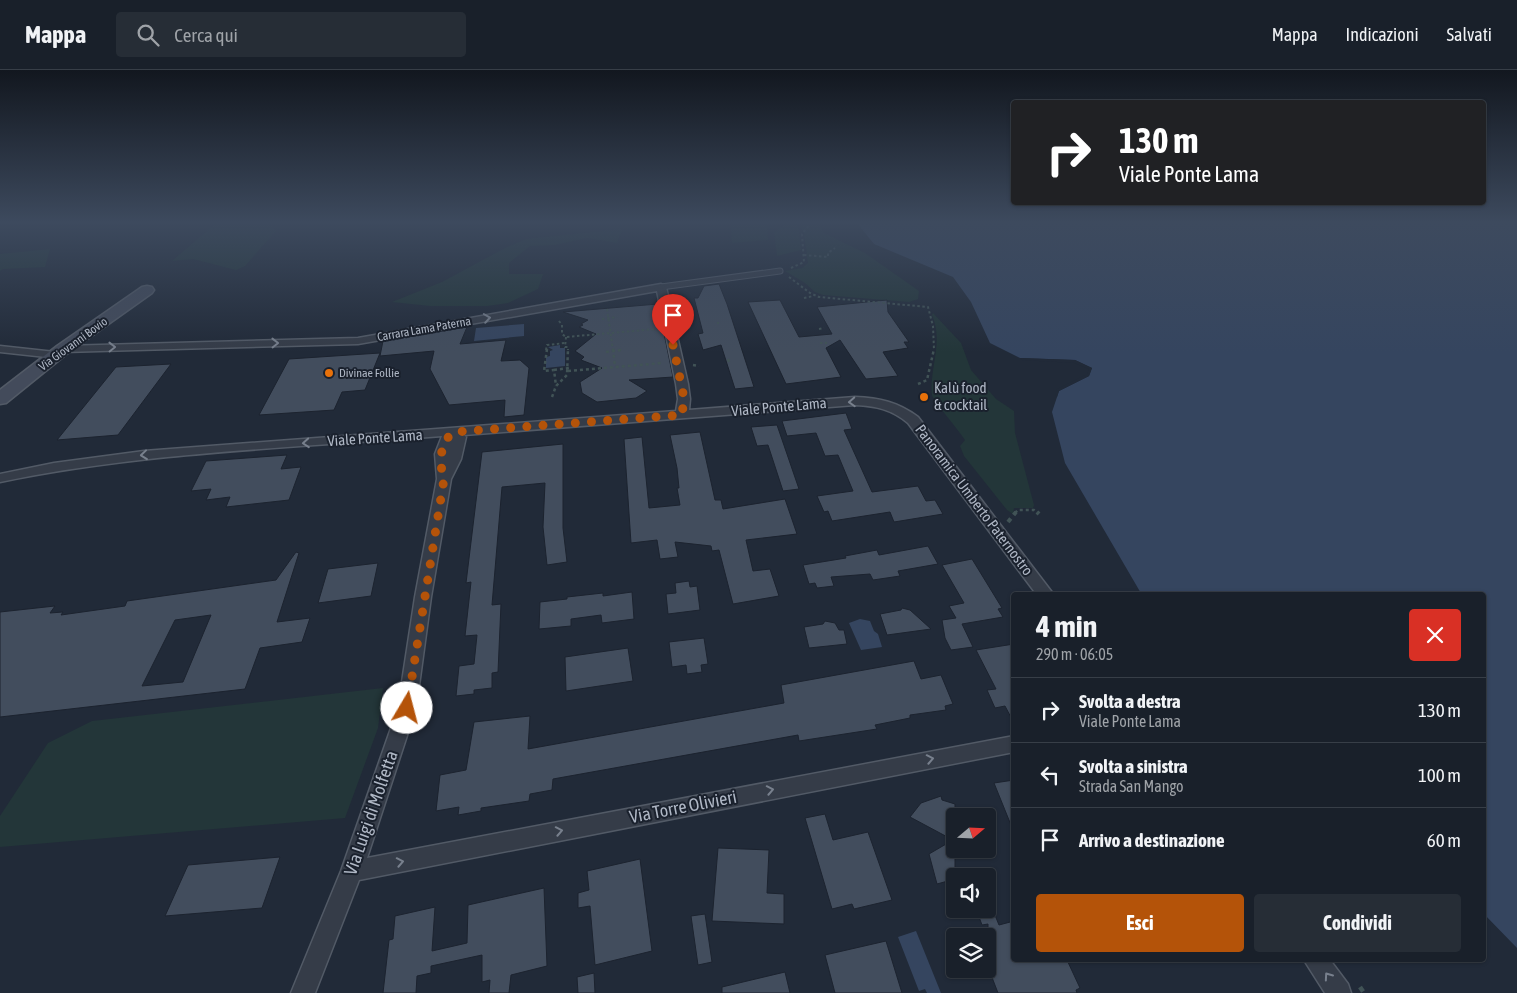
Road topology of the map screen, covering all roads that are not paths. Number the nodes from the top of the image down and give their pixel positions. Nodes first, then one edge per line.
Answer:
1 (780, 271) road end
2 (661, 287) junction
3 (147, 290) dead end
4 (0, 349) edge
5 (59, 352) junction
6 (0, 399) edge
7 (900, 408) joint
8 (682, 415) junction
9 (454, 432) junction
10 (0, 478) edge
11 (1044, 592) edge
12 (1011, 745) edge
13 (352, 871) junction
14 (1317, 962) edge
15 (303, 993) edge
16 (1340, 993) edge

1 - 2 lane, Carrara Lama Paterna
5 -> 2 street, Carrara Lama Paterna
2 - 8 street
3 - 5 main road, Via Giovanni Bovio
4 - 5 street, Carrara Lama Paterna
5 - 6 main road, Via Giovanni Bovio
7 -> 8 street, Viale Ponte Lama
7 - 11 street, Panoramica Umberto Paternostro
8 - 9 street, Viale Ponte Lama
9 -> 10 street, Viale Ponte Lama
9 - 13 street, Via Luigi di Molfetta
13 -> 12 street, Via Torre Olivieri
13 - 15 street, Via Luigi di Molfetta
16 -> 14 street

